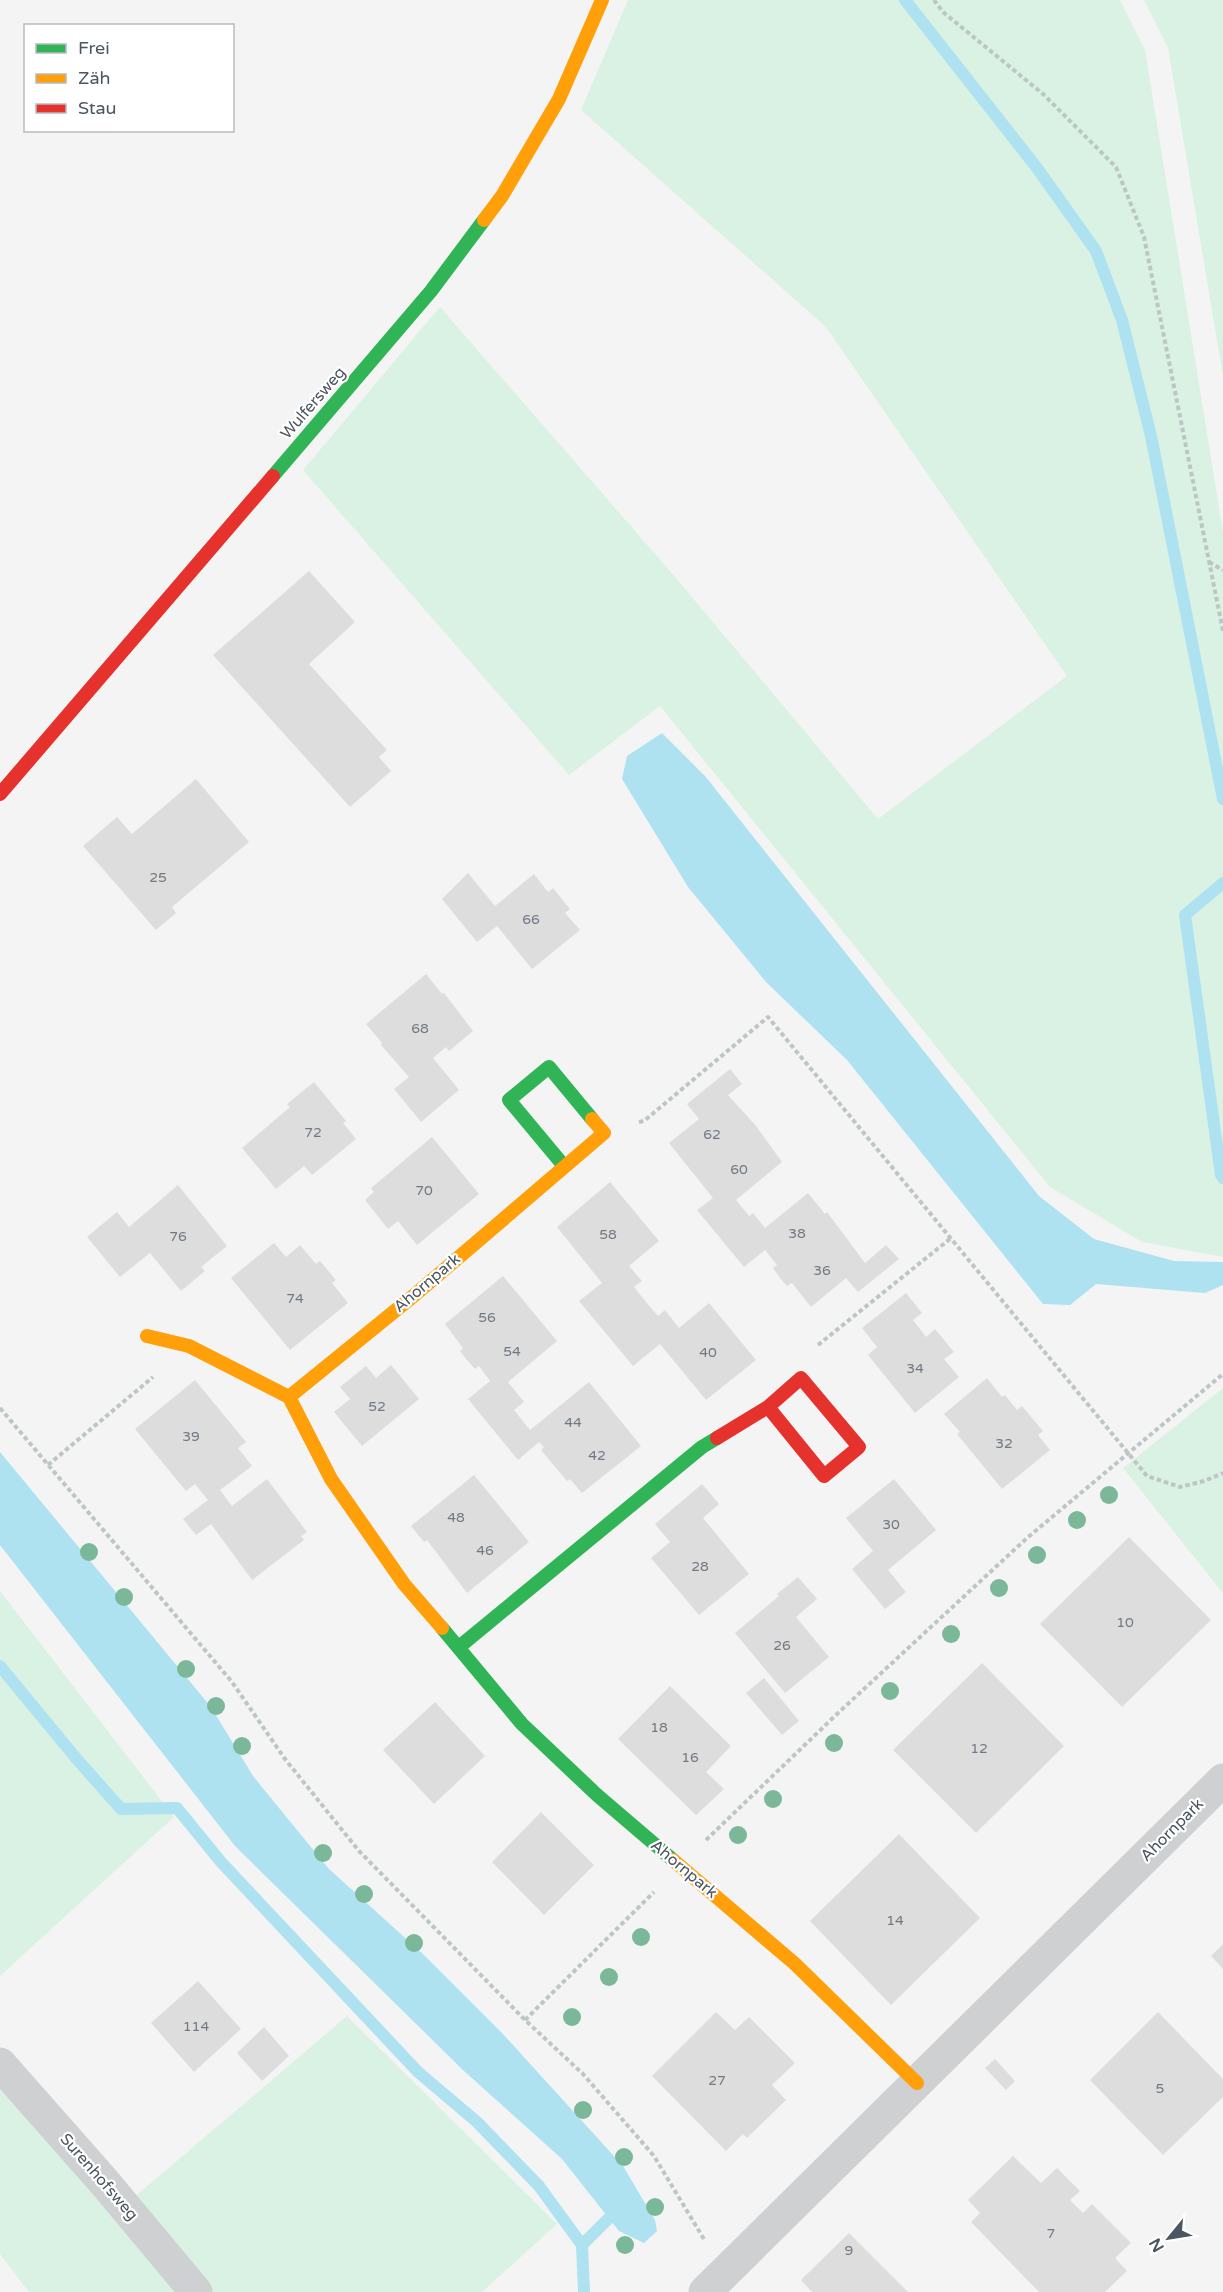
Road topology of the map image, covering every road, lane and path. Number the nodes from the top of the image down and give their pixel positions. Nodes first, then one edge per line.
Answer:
1 (602, 0) edge
2 (934, 0) edge
3 (1209, 562) junction
4 (1223, 570) edge
5 (1223, 631) edge
6 (0, 794) edge
7 (604, 1133) junction
8 (564, 1166) junction
9 (951, 1238) junction
10 (147, 1336) dead end
11 (189, 1346) junction
12 (1223, 1374) edge
13 (801, 1378) junction
14 (289, 1397) junction
15 (768, 1407) junction
16 (0, 1408) edge
17 (1127, 1453) junction
18 (48, 1465) junction
19 (1223, 1473) edge
20 (459, 1647) junction
21 (1223, 1780) edge
22 (680, 1867) junction
23 (525, 2020) junction
24 (0, 2064) edge
25 (917, 2083) junction
26 (718, 2284) edge
27 (196, 2292) edge

1 - 6 street, Wulfersweg
2 - 3 path
3 - 4 path
3 - 5 path
7 - 8 street, Ahornpark
7 - 8 street
7 - 9 path
8 - 14 street, Ahornpark
9 - 13 path
9 - 17 path
10 - 11 street
11 - 14 street
11 - 18 path
12 - 17 path
13 - 15 street
13 - 15 street
14 - 20 street, Ahornpark
15 - 20 street
16 - 18 path
17 - 19 path
17 - 22 path
18 - 23 path
20 - 22 street, Ahornpark
21 - 25 street, Ahornpark
22 - 23 path
22 - 25 street, Ahornpark
23 - 26 path
24 - 27 street, Surenhofsweg
25 - 26 street, Ahornpark

